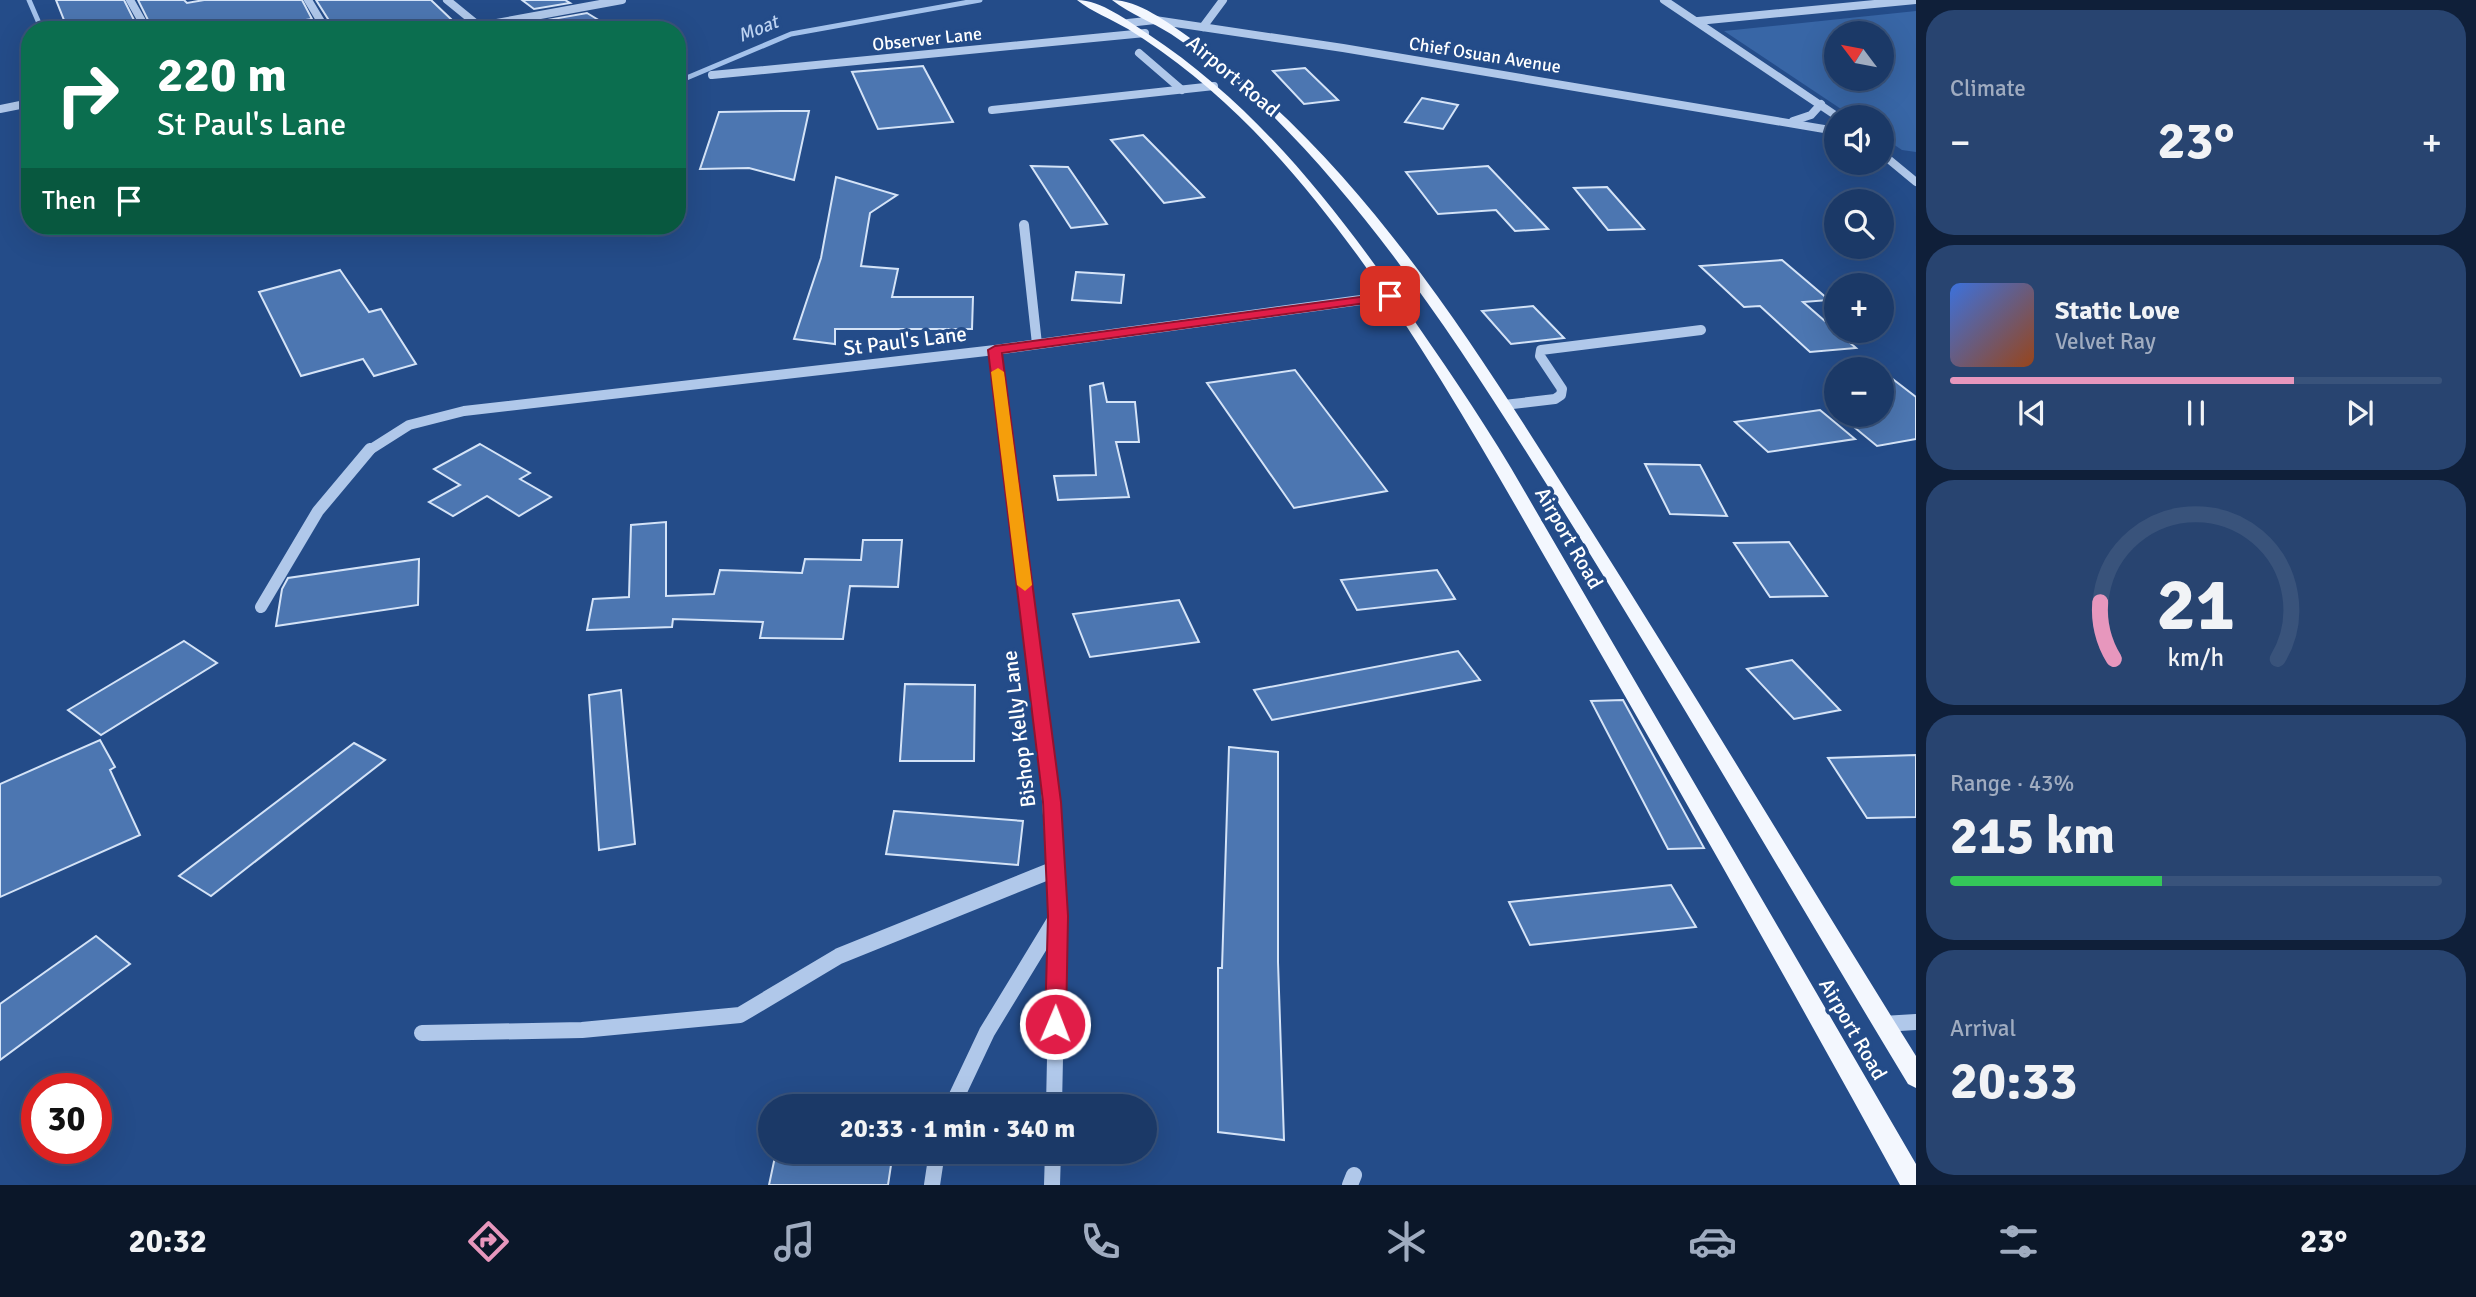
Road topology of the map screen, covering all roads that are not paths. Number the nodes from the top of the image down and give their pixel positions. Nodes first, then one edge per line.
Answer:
1 (130, 0) edge
2 (308, 0) edge
3 (447, 0) edge
4 (622, 0) edge
5 (1082, 0) edge
6 (1116, 0) edge
7 (1223, 0) edge
8 (1664, 0) edge
9 (1916, 0) edge
10 (142, 21) edge
11 (321, 21) edge
12 (472, 21) edge
13 (506, 21) edge
14 (1698, 21) junction
15 (1150, 27) junction
16 (1203, 27) junction
17 (1139, 53) dead end
18 (712, 75) dead end
19 (1214, 86) junction
20 (1182, 90) junction
21 (1821, 104) junction
22 (21, 105) edge
23 (1824, 106) edge
24 (0, 109) edge
25 (992, 110) dead end
26 (1789, 122) junction
27 (1824, 129) edge
28 (1894, 164) edge
29 (1916, 182) edge
30 (1024, 225) dead end
31 (1390, 296) junction
32 (1701, 330) dead end
33 (1037, 344) junction
34 (995, 350) junction
35 (1504, 405) junction
36 (261, 607) dead end
37 (1055, 870) junction
38 (1058, 916) junction
39 (1916, 1022) edge
40 (1883, 1024) junction
41 (422, 1033) dead end
42 (1916, 1077) edge
43 (958, 1094) edge
44 (1054, 1094) edge
45 (935, 1164) edge
46 (1053, 1164) edge
47 (932, 1185) edge
48 (1052, 1185) edge
49 (1914, 1185) edge

1 - 10 street
2 - 11 street
3 - 12 street
4 - 13 street
5 - 15 main road, Airport Road
6 - 15 main road, Airport Road
7 - 16 street
8 - 14 street
9 - 14 street
14 - 21 street
15 - 16 street, Chief Osuan Avenue
15 - 18 street, Observer Lane
15 - 19 main road, Airport Road
15 - 35 main road, Airport Road
16 - 26 street, Chief Osuan Avenue
17 - 20 street
19 - 20 street
19 - 31 main road, Airport Road
20 - 25 street
21 - 23 street
21 - 26 street
22 - 24 street
26 - 27 street, Chief Osuan Avenue
28 - 29 street
30 - 33 street
31 - 33 street, St Paul's Lane
31 - 49 main road, Airport Road
32 - 35 street
33 - 34 street, St Paul's Lane
34 - 36 street, St Paul's Lane
34 - 37 street, Bishop Kelly Lane
35 - 40 main road, Airport Road
37 - 38 street, Bishop Kelly Lane
37 - 41 street
38 - 43 street
38 - 44 street, Bishop Kelly Lane
39 - 40 street
40 - 42 main road, Airport Road
45 - 47 street
46 - 48 street

